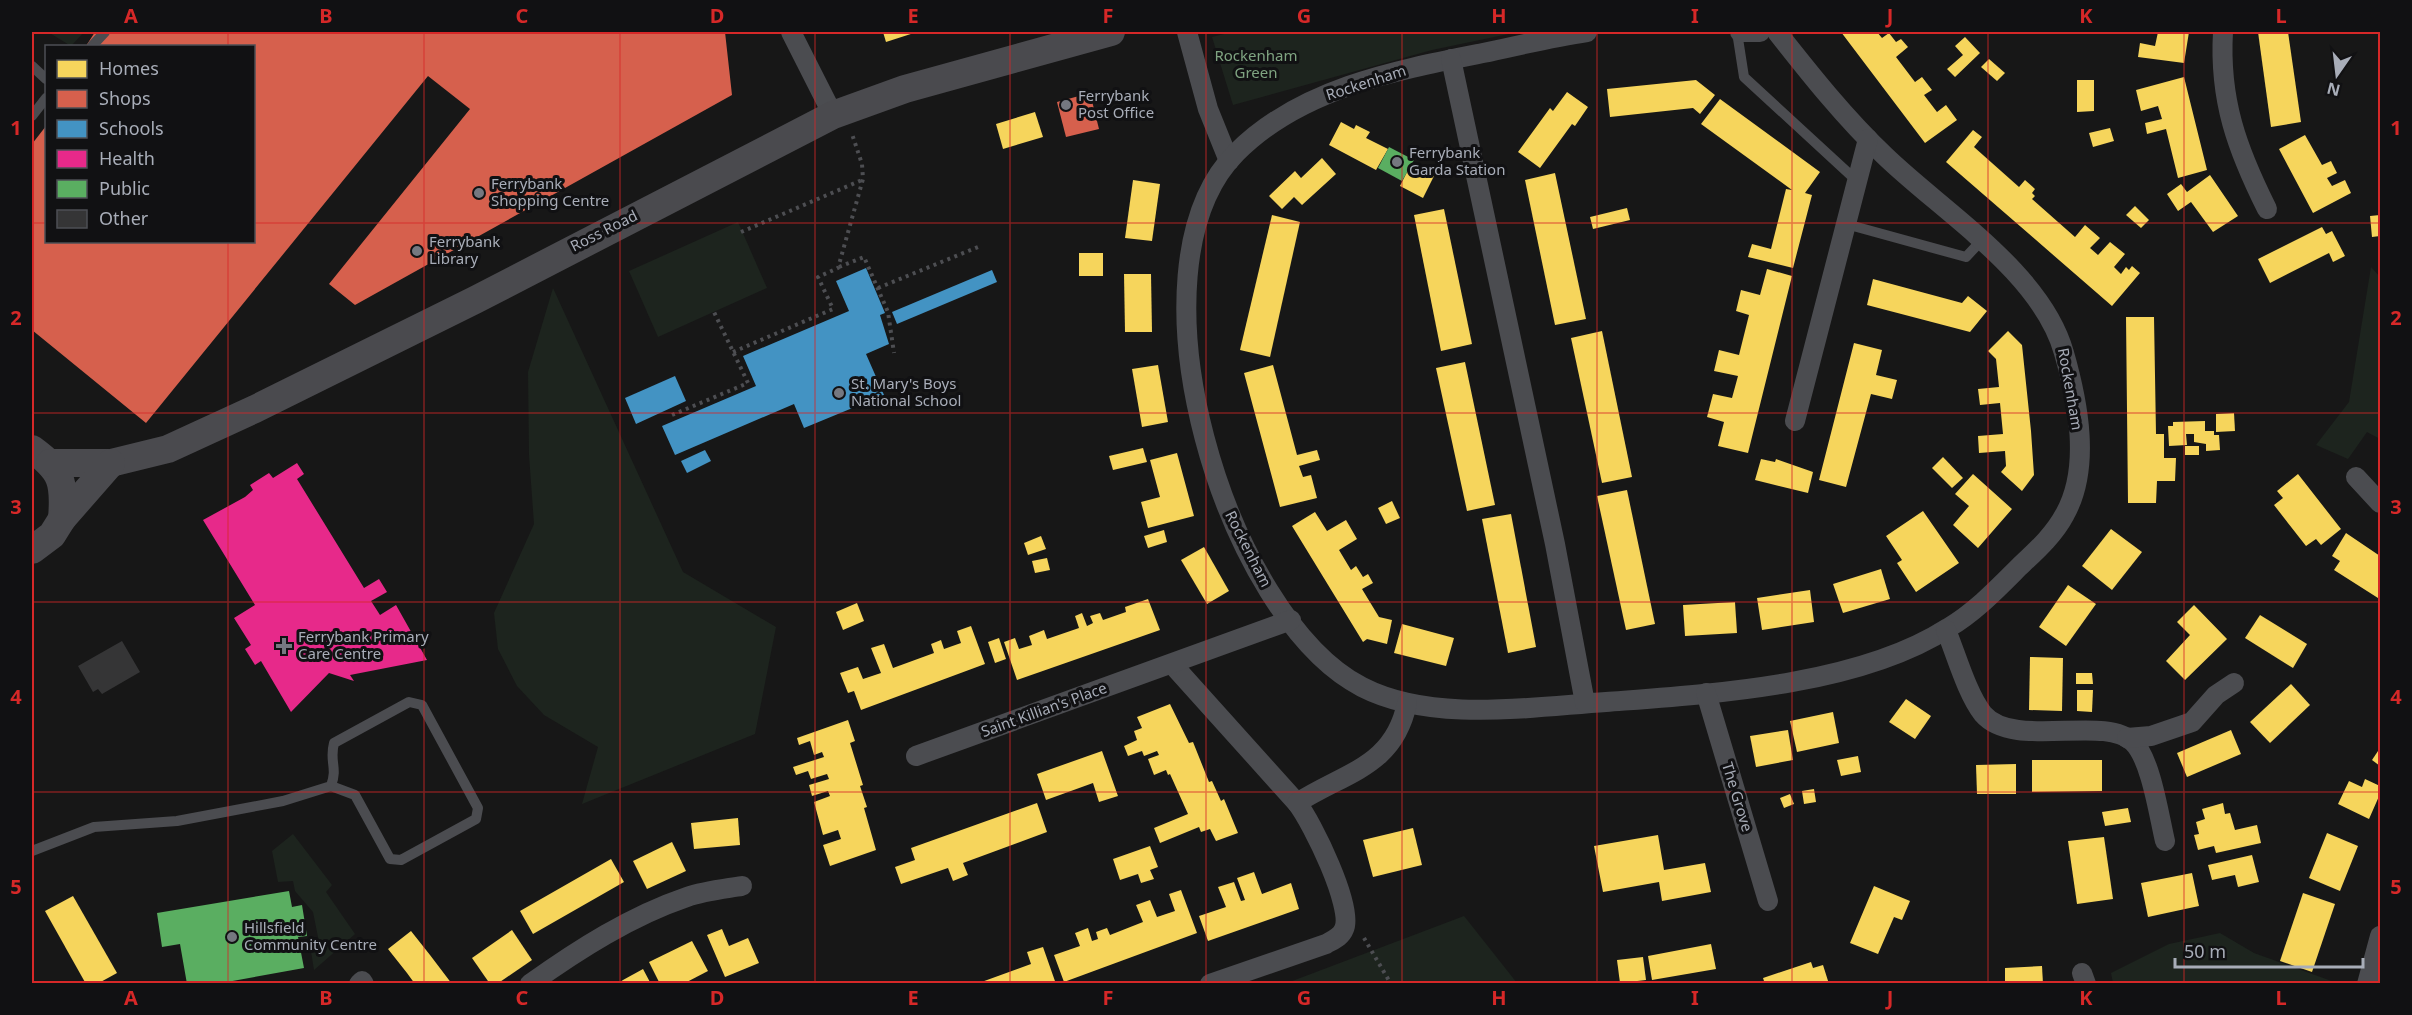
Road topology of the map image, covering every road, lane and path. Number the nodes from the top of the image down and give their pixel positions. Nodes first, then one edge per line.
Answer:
1 (105, 32) edge
2 (791, 32) edge
3 (1111, 32) edge
4 (1187, 32) edge
5 (1587, 32) edge
6 (1738, 32) edge
7 (1760, 32) edge
8 (1777, 32) edge
9 (2223, 32) edge
10 (93, 45) edge
11 (1451, 59) junction
12 (32, 66) edge
13 (45, 78) edge
14 (45, 99) edge
15 (838, 113) junction
16 (32, 116) edge
17 (1868, 139) junction
18 (1228, 161) junction
19 (863, 179) junction
20 (1857, 181) junction
21 (2267, 209) dead end
22 (1846, 224) junction
23 (741, 232) dead end
24 (1981, 241) junction
25 (978, 246) dead end
26 (838, 268) junction
27 (878, 288) junction
28 (714, 312) dead end
29 (733, 352) junction
30 (894, 353) dead end
31 (672, 415) dead end
32 (1795, 421) dead end
33 (41, 456) edge
34 (111, 463) junction
35 (2356, 477) dead end
36 (2380, 503) edge
37 (62, 519) junction
38 (32, 550) edge
39 (1291, 620) junction
40 (1946, 630) junction
41 (1172, 664) junction
42 (2234, 683) dead end
43 (1706, 693) junction
44 (1407, 703) junction
45 (1585, 703) junction
46 (2127, 738) junction
47 (916, 756) dead end
48 (331, 786) junction
49 (1297, 803) junction
50 (2165, 841) dead end
51 (32, 851) edge
52 (742, 886) dead end
53 (1768, 901) dead end
54 (1344, 929) junction
55 (2380, 936) edge
56 (359, 984) edge
57 (364, 984) edge
58 (530, 984) edge
59 (1210, 984) edge
60 (1391, 984) edge
61 (2367, 984) edge

1 - 10 lane
2 - 15 street
3 - 15 main road, Ross Road
4 - 18 street
5 - 11 street, Rockenham
6 - 7 street
6 - 20 lane
8 - 17 street, Rockenham
9 - 21 street
11 - 18 street, Rockenham
11 - 45 street
12 - 13 lane
14 - 16 lane
15 - 19 path
15 - 34 main road, Ross Road
17 - 20 street
17 - 24 street, Rockenham
18 - 39 street, Rockenham
19 - 23 path
19 - 26 path
20 - 22 street
22 - 24 lane
22 - 32 street
24 - 40 street, Rockenham
25 - 27 path
26 - 27 path
26 - 29 path
27 - 30 path
28 - 29 path
29 - 31 path
33 - 34 main road, Ross Road
33 - 37 main road
34 - 37 main road
35 - 36 street
37 - 38 main road
39 - 41 street, Saint Killian's Place
39 - 44 street, Rockenham
40 - 43 street, Rockenham
40 - 46 street
41 - 47 street, Saint Killian's Place
41 - 49 street
42 - 46 street
43 - 45 street, Rockenham
43 - 53 street, The Grove
44 - 45 street, Rockenham
44 - 49 street
46 - 50 street
48 - 48 lane
48 - 51 lane
49 - 54 street
52 - 58 street
54 - 59 street
54 - 60 path
55 - 61 street
56 - 57 street

